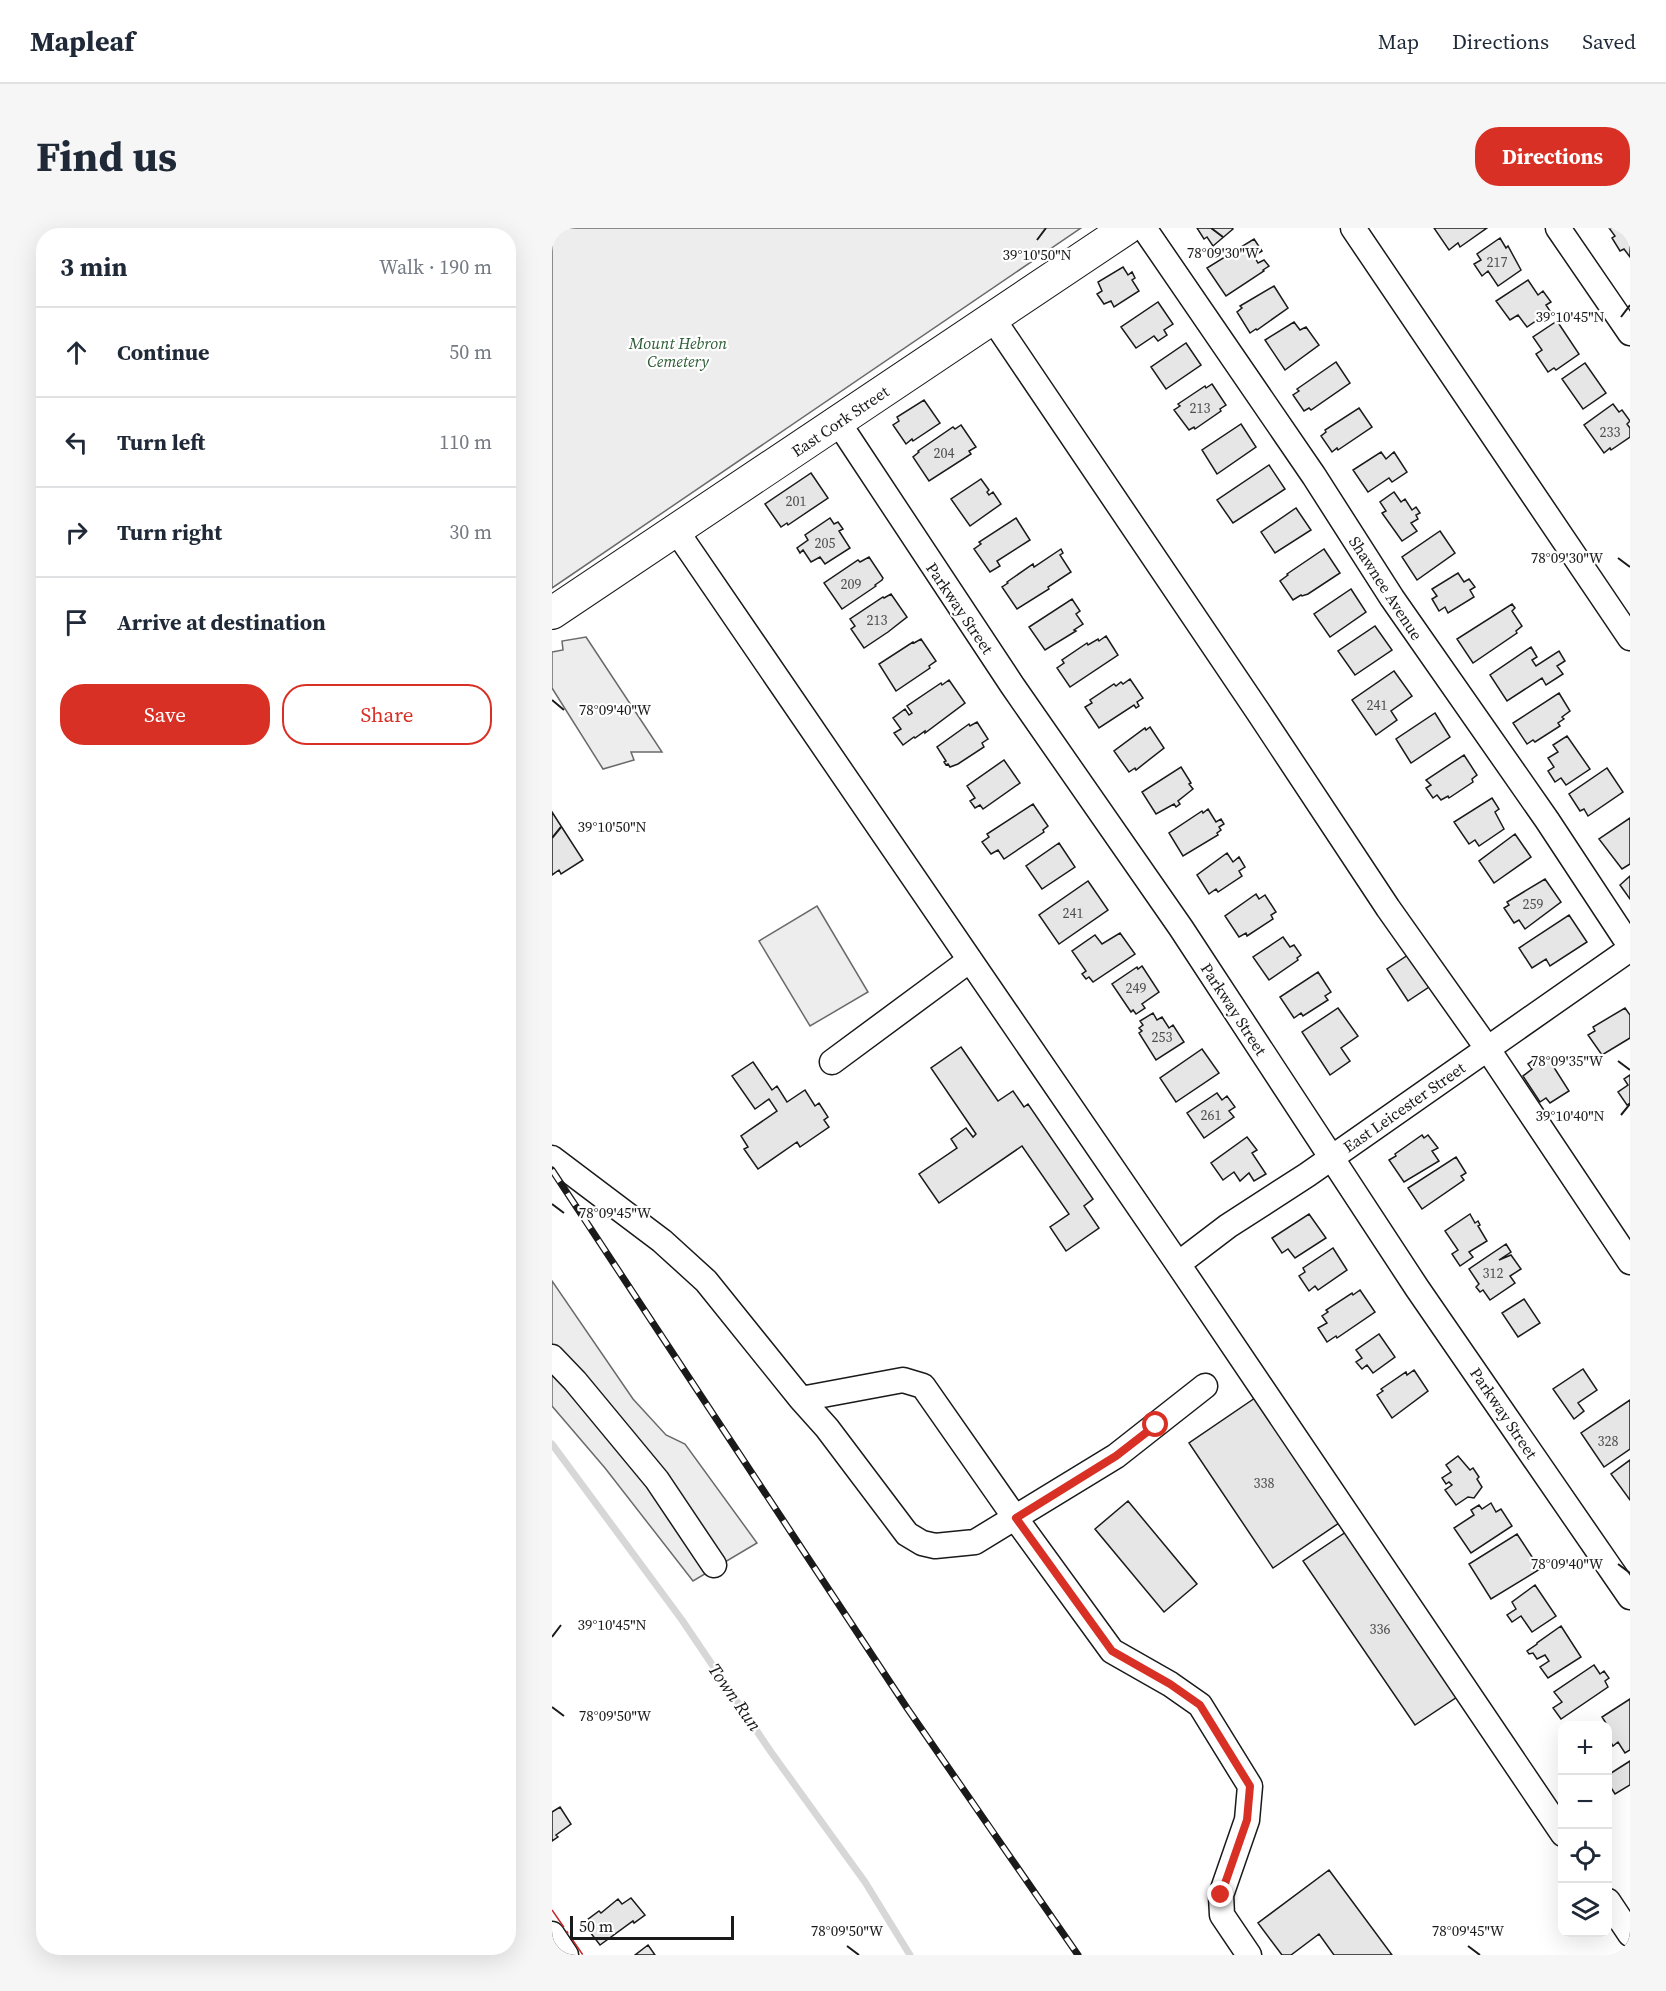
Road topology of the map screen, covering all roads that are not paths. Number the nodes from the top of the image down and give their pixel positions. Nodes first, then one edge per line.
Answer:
1 (1127, 228) edge
2 (1144, 228) edge
3 (1353, 228) edge
4 (1558, 228) edge
5 (993, 319) junction
6 (1630, 333) edge
7 (838, 422) junction
8 (681, 528) junction
9 (552, 613) edge
10 (1630, 638) edge
11 (1630, 948) edge
12 (970, 960) junction
13 (1487, 1048) junction
14 (831, 1062) dead end
15 (552, 1158) edge
16 (1331, 1158) junction
17 (1630, 1262) edge
18 (1178, 1264) junction
19 (552, 1357) edge
20 (1205, 1386) dead end
21 (801, 1399) junction
22 (1016, 1518) junction
23 (714, 1565) dead end
24 (1630, 1597) edge
25 (1560, 1829) edge
26 (1612, 1907) edge
27 (552, 1934) edge
28 (1630, 1934) edge
29 (566, 1955) edge
30 (1249, 1955) edge

1 - 5 main road, East Cork Street
2 - 11 street, Shawnee Avenue
3 - 10 street
4 - 6 street
5 - 7 main road, East Cork Street
5 - 13 street
7 - 8 main road, East Cork Street
7 - 16 street, Parkway Street
8 - 9 main road, East Cork Street
8 - 12 street
11 - 13 street, East Leicester Street
12 - 14 street
12 - 18 street
13 - 16 street, East Leicester Street
13 - 17 street
15 - 21 street
16 - 18 street, East Leicester Street
16 - 24 street, Parkway Street
18 - 25 street
19 - 23 street
20 - 22 street
21 - 22 street
21 - 22 street
22 - 30 street
26 - 28 street
27 - 29 street

